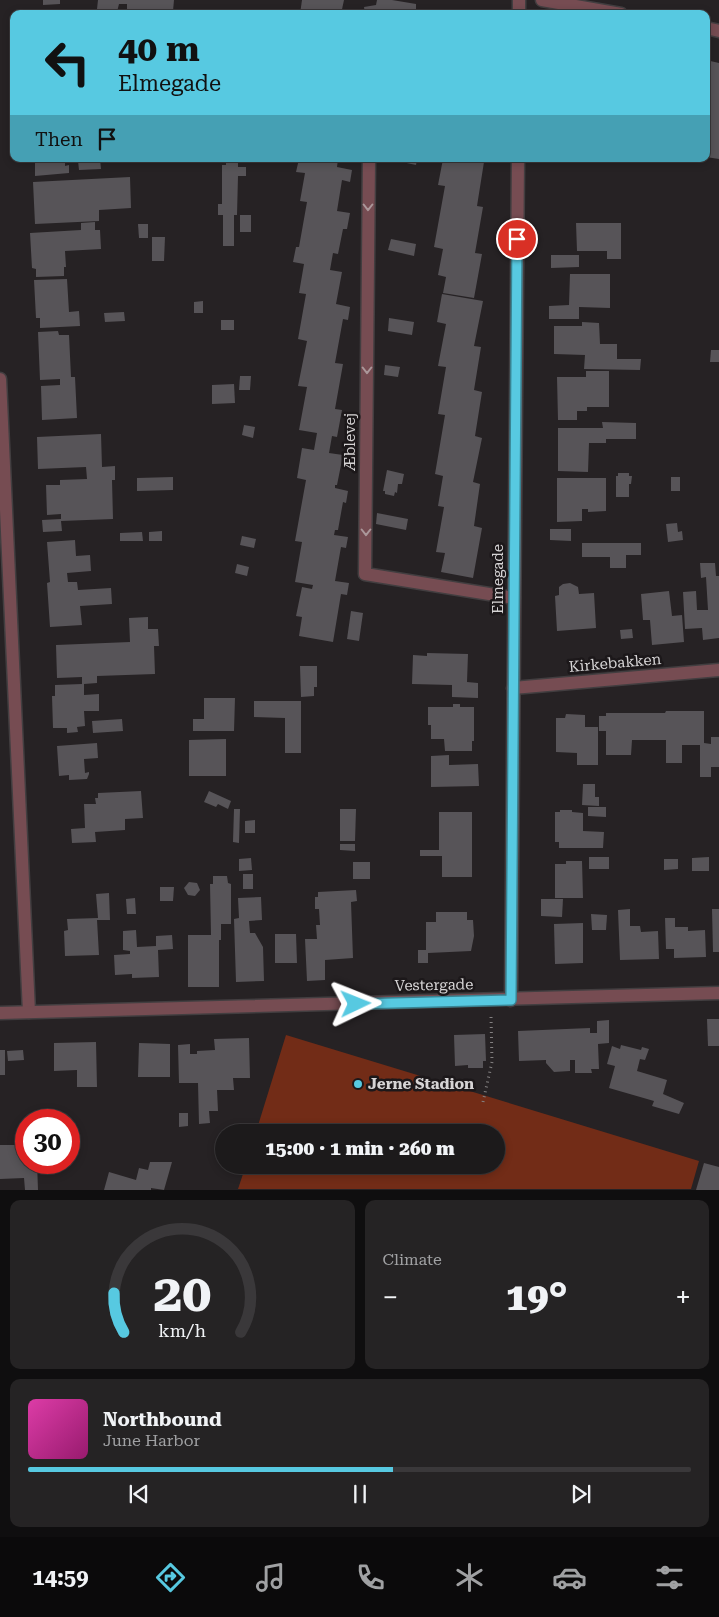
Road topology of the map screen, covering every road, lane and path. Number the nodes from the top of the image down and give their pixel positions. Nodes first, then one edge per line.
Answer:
1 (542, 0) edge
2 (598, 10) edge
3 (369, 162) edge
4 (518, 162) edge
5 (0, 379) edge
6 (514, 598) junction
7 (719, 670) edge
8 (513, 688) junction
9 (719, 993) edge
10 (491, 1000) junction
11 (511, 1000) junction
12 (29, 1012) junction
13 (0, 1013) edge
14 (483, 1102) dead end

1 - 2 street
3 -> 6 street, Æblevej
4 - 6 street, Elmegade
5 - 12 street
6 - 8 street, Elmegade
7 - 8 street, Kirkebakken
8 - 11 street, Elmegade
9 - 11 street, Vestergade
10 - 11 street, Vestergade
10 - 12 street, Vestergade
10 - 14 path
12 - 13 street, Vestergade

